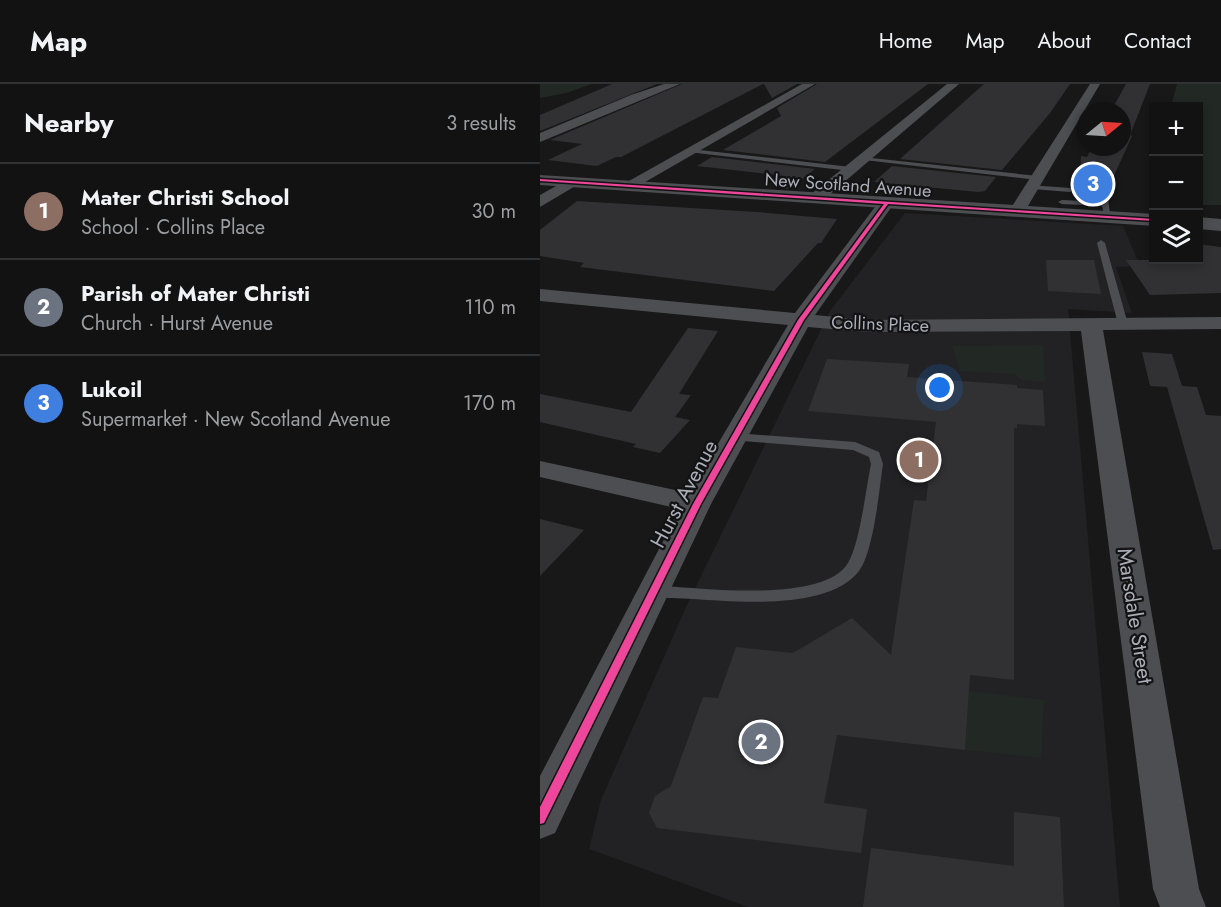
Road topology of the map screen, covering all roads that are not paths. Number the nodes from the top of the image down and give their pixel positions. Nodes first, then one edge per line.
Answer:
1 (675, 84) edge
2 (810, 84) edge
3 (954, 84) edge
4 (1095, 84) edge
5 (540, 138) edge
6 (690, 151) junction
7 (864, 158) junction
8 (851, 169) junction
9 (540, 180) edge
10 (572, 182) junction
11 (1035, 182) junction
12 (628, 186) junction
13 (1089, 193) dead end
14 (1065, 197) junction
15 (816, 198) junction
16 (540, 202) edge
17 (887, 202) junction
18 (1106, 206) junction
19 (1017, 211) junction
20 (1149, 219) edge
21 (1203, 223) edge
22 (1221, 225) edge
23 (1101, 243) dead end
24 (540, 296) edge
25 (801, 320) junction
26 (1221, 323) edge
27 (1107, 324) junction
28 (735, 437) junction
29 (540, 469) edge
30 (697, 504) junction
31 (654, 591) junction
32 (540, 819) edge
33 (1183, 907) edge

1 - 5 street
2 - 6 street
3 - 7 street
4 - 11 street
6 - 8 lane
6 - 12 street
7 - 8 street
7 - 11 lane
8 - 15 street
9 - 10 street, New Scotland Avenue
10 - 12 street, New Scotland Avenue
10 - 16 street
11 - 14 lane
11 - 19 street
12 - 15 street, New Scotland Avenue
13 - 18 lane
14 - 18 street, New Scotland Avenue
14 - 19 street, New Scotland Avenue
15 - 17 street, New Scotland Avenue
17 - 19 street, New Scotland Avenue
17 - 25 street, Hurst Avenue
18 - 20 street, New Scotland Avenue
21 - 22 street
23 - 27 lane
24 - 25 street, Collins Place
25 - 27 street, Collins Place
25 - 28 street, Hurst Avenue
26 - 27 street, Collins Place
27 - 33 street, Marsdale Street
28 - 30 street, Hurst Avenue
28 - 31 lane
29 - 30 street
30 - 31 street, Hurst Avenue
31 - 32 street, Hurst Avenue

